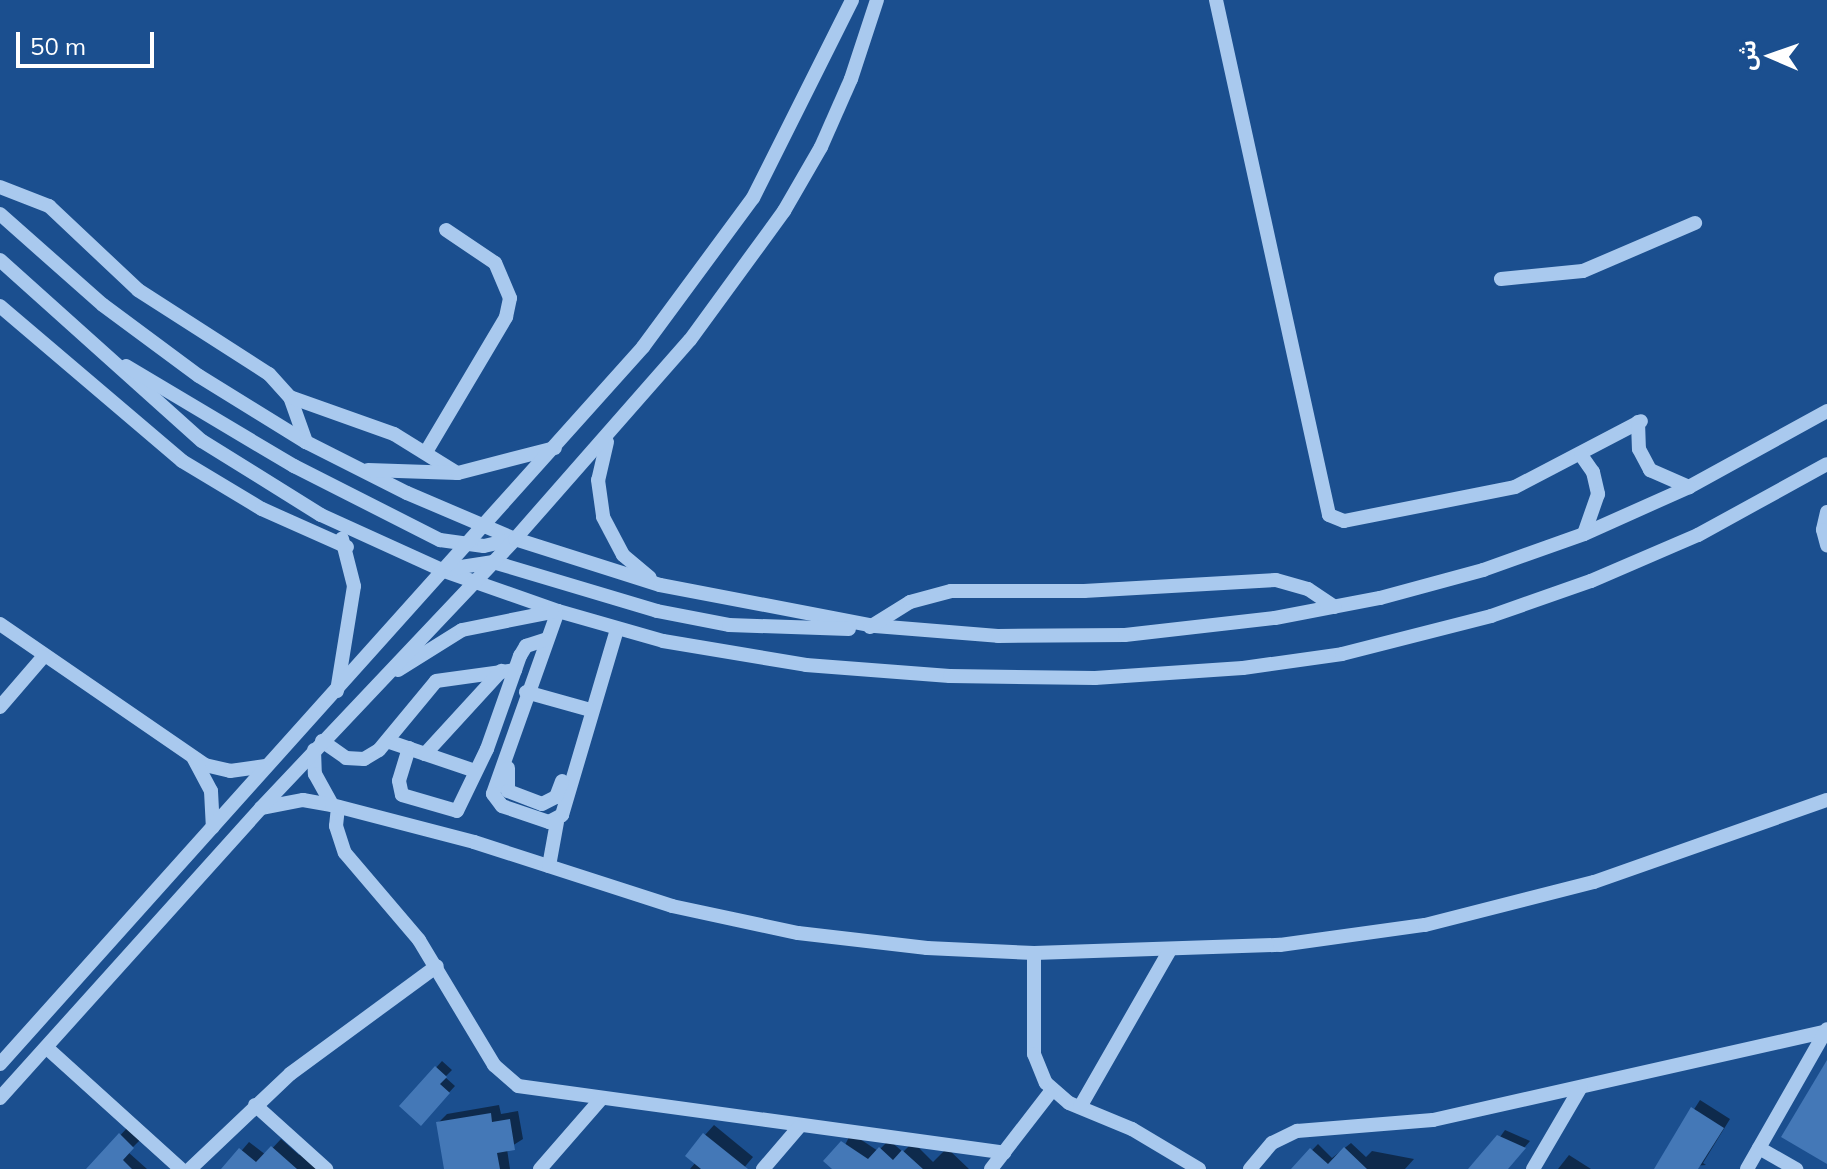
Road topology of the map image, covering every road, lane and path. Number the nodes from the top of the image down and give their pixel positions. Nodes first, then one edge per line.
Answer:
1 (852, 0) edge
2 (877, 0) edge
3 (1216, 0) edge
4 (0, 187) edge
5 (0, 214) edge
6 (1695, 223) dead end
7 (446, 230) dead end
8 (0, 260) edge
9 (1501, 279) dead end
10 (0, 306) edge
11 (104, 354) junction
12 (290, 397) junction
13 (1827, 411) edge
14 (610, 433) junction
15 (306, 442) junction
16 (559, 446) junction
17 (426, 452) junction
18 (1581, 455) junction
19 (1827, 464) edge
20 (353, 468) junction
21 (458, 473) junction
22 (1689, 487) junction
23 (1827, 512) edge
24 (321, 515) junction
25 (485, 527) junction
26 (1584, 534) junction
27 (515, 539) junction
28 (1827, 545) edge
29 (468, 546) junction
30 (347, 547) junction
31 (493, 562) junction
32 (444, 571) junction
33 (474, 582) junction
34 (660, 585) junction
35 (1335, 607) junction
36 (558, 611) junction
37 (0, 624) edge
38 (875, 626) junction
39 (617, 629) junction
40 (547, 639) junction
41 (43, 657) junction
42 (508, 670) junction
43 (380, 680) junction
44 (337, 691) junction
45 (526, 692) junction
46 (0, 707) edge
47 (590, 710) junction
48 (518, 714) junction
49 (583, 738) junction
50 (387, 741) junction
51 (318, 746) junction
52 (409, 748) junction
53 (425, 754) junction
54 (194, 759) junction
55 (269, 765) junction
56 (470, 783) junction
57 (493, 788) junction
58 (1827, 800) edge
59 (498, 804) junction
60 (335, 806) junction
61 (261, 808) junction
62 (557, 822) junction
63 (213, 827) junction
64 (549, 866) junction
65 (1170, 950) junction
66 (1034, 953) junction
67 (437, 966) junction
68 (1826, 1030) edge
69 (47, 1048) junction
70 (0, 1064) edge
71 (1581, 1087) junction
72 (1052, 1090) junction
73 (0, 1098) edge
74 (602, 1098) junction
75 (255, 1105) junction
76 (1080, 1107) junction
77 (799, 1127) junction
78 (1759, 1148) junction
79 (1004, 1153) junction
80 (181, 1169) edge
81 (190, 1169) edge
82 (325, 1169) edge
83 (540, 1169) edge
84 (763, 1169) edge
85 (991, 1169) edge
86 (1199, 1169) edge
87 (1250, 1169) edge
88 (1533, 1169) edge
89 (1747, 1169) edge
90 (1796, 1169) edge

1 - 16 street
2 - 14 street
3 - 18 street
4 - 12 street
5 - 15 street
6 - 9 street
7 - 17 street
8 - 11 street
10 - 30 street
11 - 24 street
11 - 29 street
12 - 15 street
12 - 17 street
13 - 22 street
14 - 27 street
14 - 34 street
15 - 20 street
16 - 21 street
16 - 25 street
17 - 21 street
18 - 22 street
18 - 26 street
19 - 39 street
20 - 21 street
20 - 25 street
22 - 26 street
23 - 28 street
24 - 30 street
24 - 32 street
25 - 27 street
25 - 29 street
26 - 35 street
27 - 29 street
27 - 31 street
27 - 34 street
29 - 32 street
30 - 44 street
31 - 32 street
31 - 33 street
31 - 38 street
32 - 33 street
32 - 44 street
33 - 36 street
33 - 43 street
34 - 38 street
35 - 38 street
35 - 38 street
36 - 39 street
36 - 40 street
36 - 43 street
37 - 41 street
39 - 47 street
40 - 42 street
40 - 45 street
41 - 46 street
41 - 54 street
42 - 50 street
42 - 53 street
42 - 56 street
43 - 51 street
44 - 55 street
45 - 47 street
45 - 48 street
47 - 49 street
48 - 49 street
48 - 57 street
49 - 62 street
50 - 51 street
50 - 52 street
51 - 60 street
51 - 61 street
52 - 53 street
52 - 56 street
53 - 56 street
54 - 55 street
54 - 63 street
55 - 63 street
56 - 57 street
56 - 59 street
57 - 59 street
58 - 65 street
59 - 62 street
60 - 61 street
60 - 64 street
60 - 67 street
61 - 69 street
62 - 64 street
63 - 70 street
64 - 66 street
65 - 66 street
65 - 76 street
66 - 72 street
67 - 74 street
67 - 75 street
68 - 71 street
68 - 78 street
69 - 73 street
69 - 80 street
71 - 87 street
71 - 88 street
72 - 76 street
72 - 79 street
74 - 77 street
74 - 83 street
75 - 81 street
75 - 82 street
76 - 86 street
77 - 79 street
77 - 84 street
78 - 89 street
78 - 90 street
79 - 85 street

